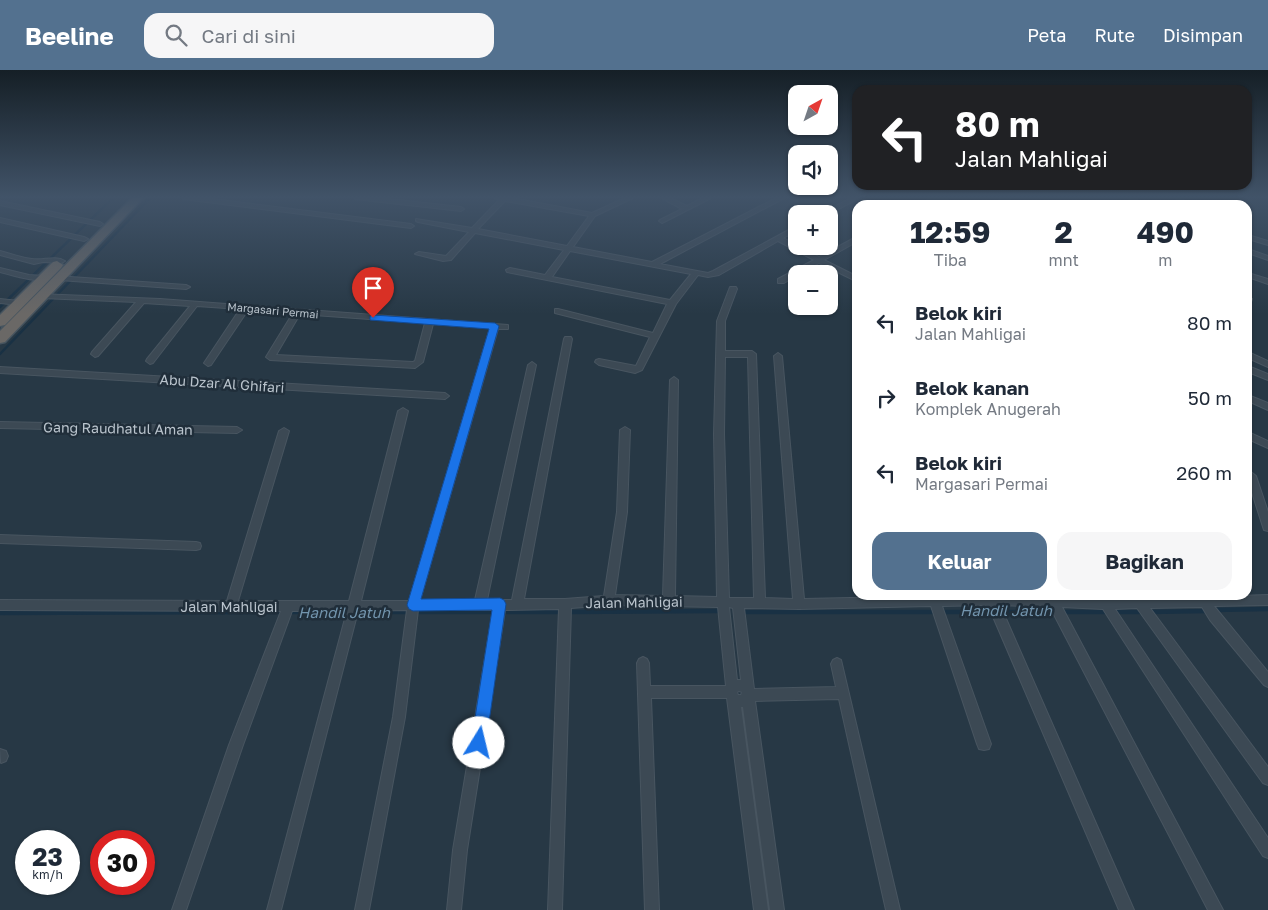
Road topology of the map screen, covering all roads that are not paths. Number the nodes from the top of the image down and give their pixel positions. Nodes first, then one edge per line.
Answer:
1 (68, 236) edge
2 (100, 236) edge
3 (467, 236) edge
4 (504, 236) edge
5 (578, 236) edge
6 (707, 236) edge
7 (780, 236) edge
8 (76, 238) joint
9 (777, 238) junction
10 (1252, 238) edge
11 (852, 241) edge
12 (1268, 244) edge
13 (569, 249) junction
14 (1252, 252) edge
15 (0, 253) edge
16 (419, 254) dead end
17 (1268, 258) edge
18 (53, 260) junction
19 (818, 260) junction
20 (652, 265) junction
21 (809, 265) edge
22 (0, 270) edge
23 (510, 270) dead end
24 (695, 274) junction
25 (838, 276) edge
26 (1252, 276) edge
27 (35, 277) junction
28 (788, 277) edge
29 (852, 277) edge
30 (547, 278) junction
31 (69, 279) junction
32 (852, 279) edge
33 (781, 282) dead end
34 (1268, 282) edge
35 (186, 287) dead end
36 (733, 289) dead end
37 (52, 297) junction
38 (142, 300) junction
39 (672, 303) junction
40 (7, 304) edge
41 (195, 304) junction
42 (245, 308) junction
43 (558, 311) dead end
44 (297, 313) junction
45 (430, 321) junction
46 (0, 322) edge
47 (655, 336) junction
48 (0, 339) edge
49 (568, 339) dead end
50 (95, 354) dead end
51 (721, 354) junction
52 (778, 356) dead end
53 (1252, 357) edge
54 (150, 361) dead end
55 (599, 362) dead end
56 (208, 363) dead end
57 (1268, 364) edge
58 (532, 365) dead end
59 (0, 370) edge
60 (1252, 371) edge
61 (1268, 377) edge
62 (674, 380) dead end
63 (445, 396) dead end
64 (1252, 400) edge
65 (1268, 407) edge
66 (403, 411) dead end
67 (0, 425) edge
68 (236, 430) dead end
69 (625, 430) dead end
70 (284, 432) dead end
71 (1252, 437) edge
72 (1268, 445) edge
73 (1252, 479) edge
74 (1268, 527) edge
75 (0, 539) edge
76 (196, 546) dead end
77 (609, 600) junction
78 (872, 600) edge
79 (913, 600) edge
80 (1031, 600) edge
81 (1043, 600) edge
82 (1268, 600) edge
83 (669, 601) junction
84 (723, 602) junction
85 (738, 603) junction
86 (760, 603) junction
87 (480, 604) junction
88 (516, 604) junction
89 (799, 604) junction
90 (0, 605) edge
91 (231, 606) junction
92 (1207, 606) edge
93 (1109, 607) edge
94 (995, 608) junction
95 (499, 609) junction
96 (566, 609) junction
97 (938, 609) junction
98 (353, 610) junction
99 (412, 610) junction
100 (1057, 610) junction
101 (1145, 610) junction
102 (287, 611) junction
103 (643, 663) dead end
104 (837, 664) dead end
105 (1268, 681) edge
106 (644, 692) junction
107 (844, 693) junction
108 (740, 694) junction
109 (984, 744) dead end
110 (1268, 778) edge
111 (1268, 850) edge
112 (179, 910) edge
113 (274, 910) edge
114 (362, 910) edge
115 (454, 910) edge
116 (555, 910) edge
117 (652, 910) edge
118 (761, 910) edge
119 (777, 910) edge
120 (893, 910) edge
121 (1127, 910) edge
122 (1216, 910) edge

1 - 8 street
2 - 31 highway
3 - 16 street
4 - 13 street
5 - 13 street
6 - 20 street
7 - 9 street
8 - 18 highway
9 - 19 street
9 - 24 street
10 - 12 street
11 - 19 street
13 - 20 street
13 - 30 street
14 - 17 street
15 - 18 street
18 - 27 highway
19 - 21 street
19 - 29 street
20 - 24 street
22 - 27 street
23 - 30 street
24 - 39 street
25 - 32 street
26 - 34 street
27 - 40 highway
28 - 33 street
30 - 39 street
31 - 35 street
31 - 37 highway
36 - 51 street
37 - 38 street, Margasari Permai
37 - 48 highway
38 - 41 street, Margasari Permai
38 - 50 street
39 - 47 street
40 - 46 highway
41 - 42 street, Margasari Permai
41 - 54 street
42 - 44 street, Margasari Permai
42 - 56 street
43 - 47 street
44 - 45 street, Margasari Permai
44 - 45 street
45 - 99 street, Margasari Permai
47 - 55 street
49 - 88 street
51 - 84 street
51 - 86 street
52 - 89 street
53 - 57 street
58 - 87 street
59 - 63 street, Abu Dzar Al Ghifari
60 - 61 street
62 - 83 street
64 - 65 street
66 - 98 street
67 - 68 street, Gang Raudhatul Aman
69 - 77 street
70 - 91 street
71 - 72 street
73 - 74 street
75 - 76 street
77 - 83 street, Jalan Mahligai
77 - 96 street, Jalan Mahligai
78 - 89 street, Jalan Mahligai
79 - 97 street, Jalan Mahligai
80 - 94 street, Jalan Mahligai
81 - 100 street, Jalan Mahligai
82 - 92 street, Jalan Mahligai
83 - 84 street, Jalan Mahligai
84 - 85 street, Jalan Mahligai
84 - 108 street
85 - 86 street, Jalan Mahligai
85 - 108 street
86 - 89 street, Jalan Mahligai
87 - 95 street, Jalan Mahligai
87 - 99 street, Jalan Mahligai
88 - 95 street, Jalan Mahligai
88 - 96 street, Jalan Mahligai
90 - 91 street, Jalan Mahligai
91 - 102 street, Jalan Mahligai
92 - 101 street, Jalan Mahligai
92 - 105 street
93 - 100 street, Jalan Mahligai
93 - 101 street, Jalan Mahligai
93 - 111 street
94 - 97 street, Jalan Mahligai
94 - 121 street
95 - 115 street
96 - 116 street
97 - 109 street
98 - 99 street, Jalan Mahligai
98 - 102 street, Jalan Mahligai
98 - 113 street
99 - 114 street
100 - 122 street
101 - 110 street
102 - 112 street
103 - 106 street
104 - 107 street
106 - 108 street
106 - 117 street
107 - 108 street
107 - 120 street
108 - 118 street
108 - 119 street

